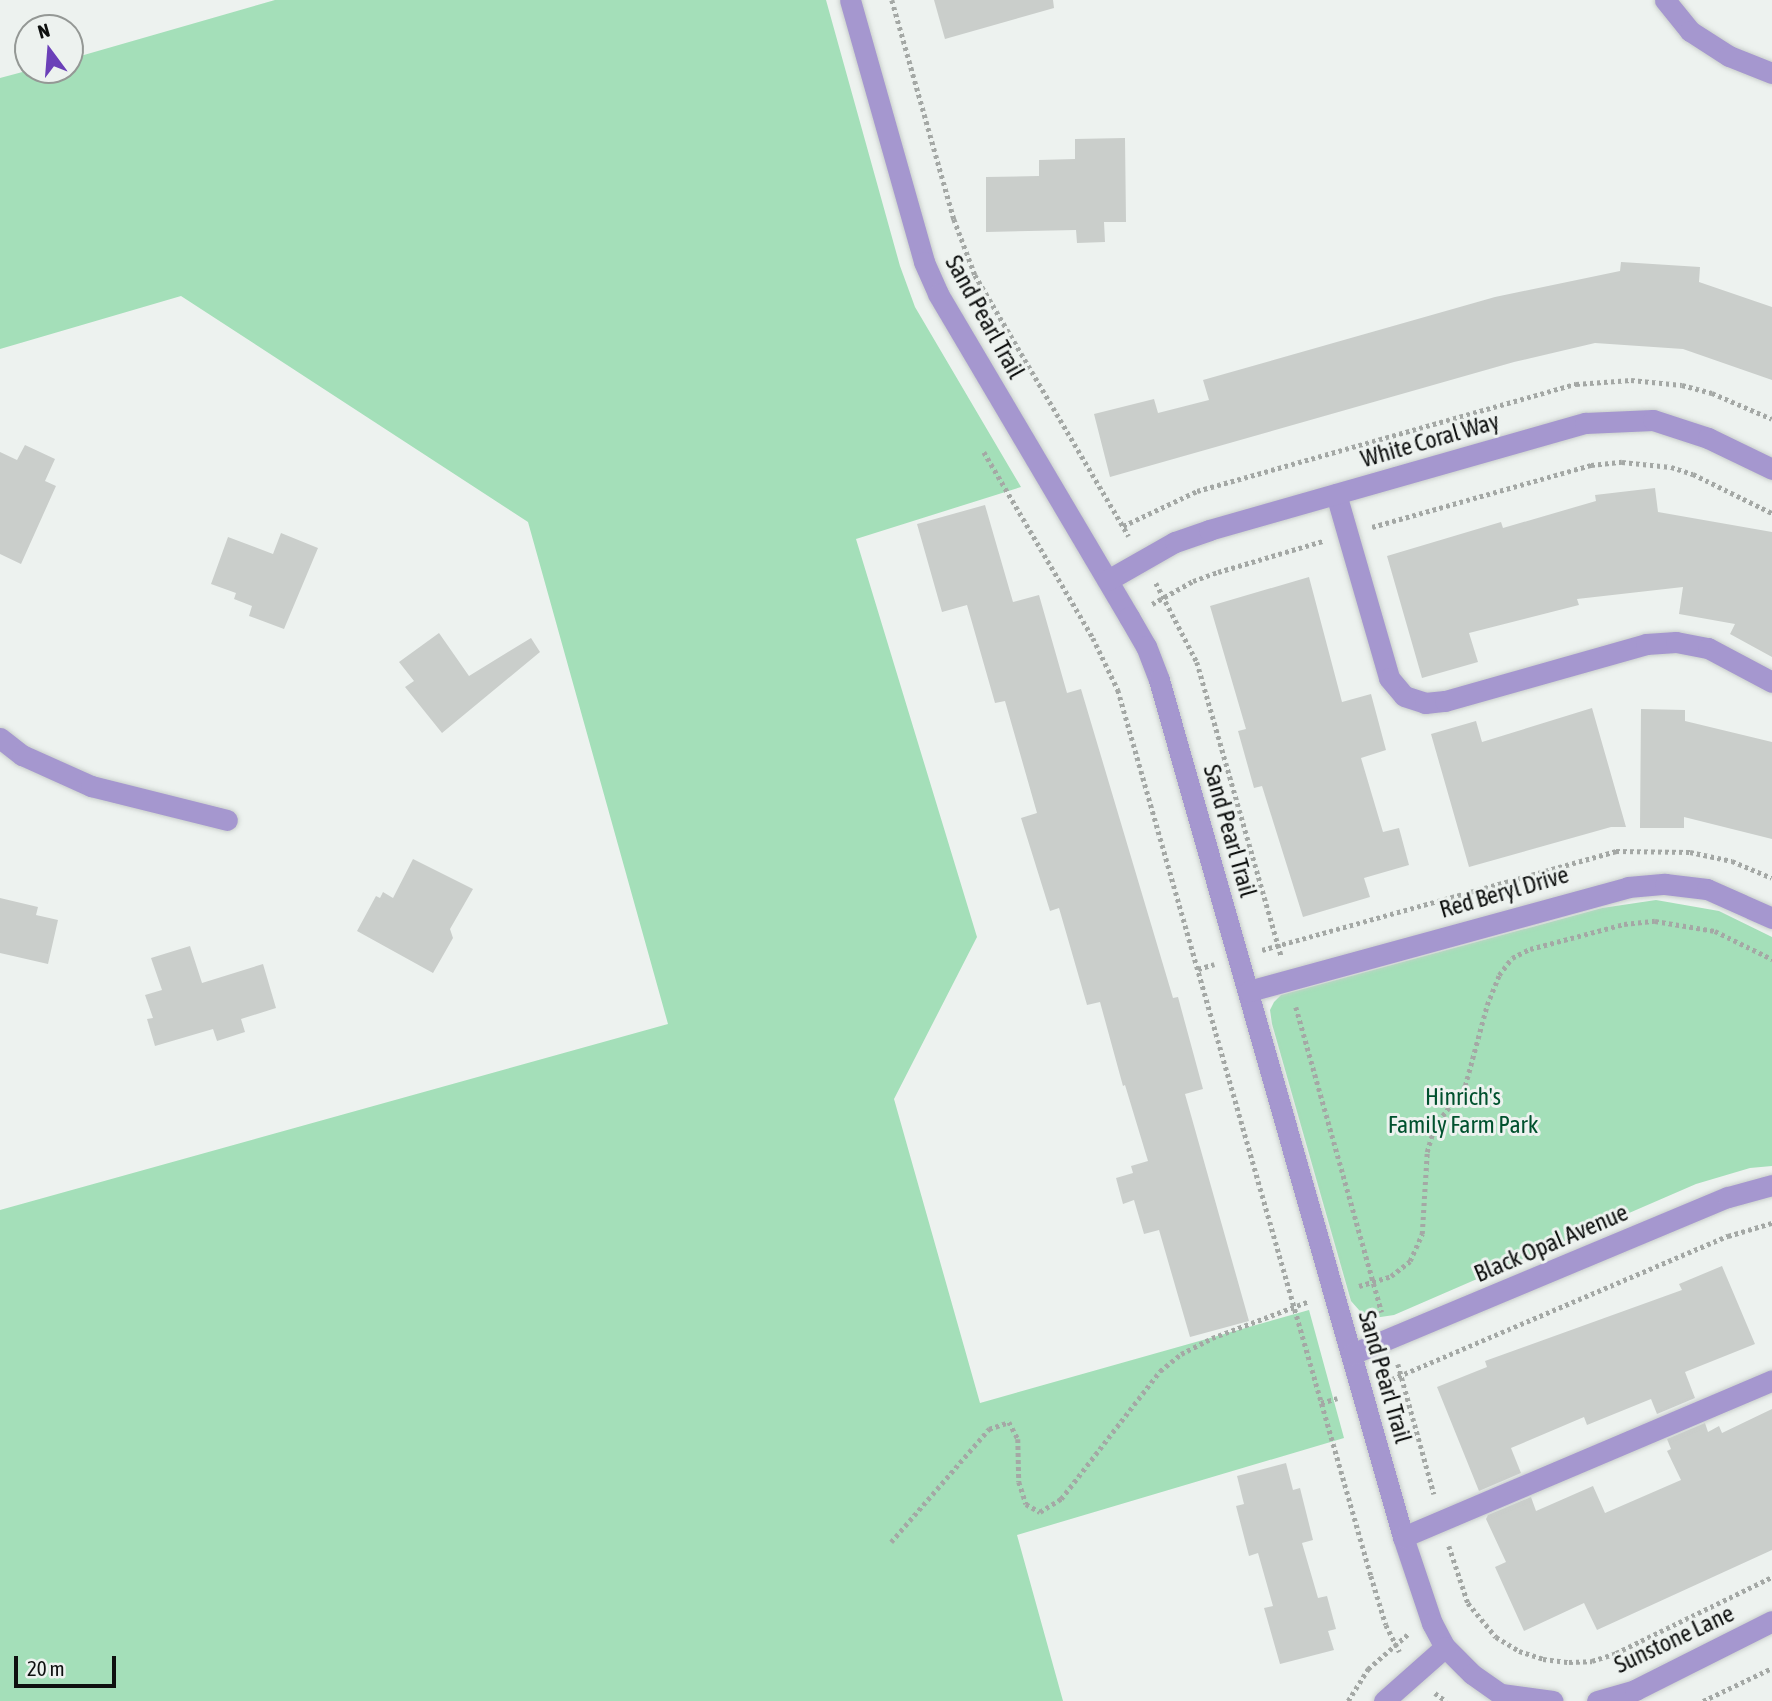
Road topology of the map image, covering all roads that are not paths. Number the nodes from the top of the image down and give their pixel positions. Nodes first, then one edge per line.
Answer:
1 (850, 0) edge
2 (1665, 0) edge
3 (1772, 73) edge
4 (1772, 469) edge
5 (1336, 494) junction
6 (1108, 580) junction
7 (1772, 682) edge
8 (0, 738) edge
9 (228, 820) dead end
10 (1772, 918) edge
11 (1249, 990) junction
12 (1772, 1185) edge
13 (1352, 1354) junction
14 (1772, 1380) edge
15 (1403, 1537) junction
16 (1772, 1621) edge
17 (1445, 1647) junction
18 (1500, 1697) edge
19 (1384, 1701) edge
20 (1553, 1701) edge
21 (1597, 1701) edge

1 - 6 street, Sand Pearl Trail
2 - 3 street
4 - 5 street, White Coral Way
5 - 6 street, White Coral Way
5 - 7 street
6 - 11 street, Sand Pearl Trail
8 - 9 street
10 - 11 street, Red Beryl Drive
11 - 13 street, Sand Pearl Trail
12 - 13 street, Black Opal Avenue
13 - 15 street, Sand Pearl Trail
14 - 15 street
15 - 17 street, Sand Pearl Trail
16 - 21 street, Sunstone Lane
17 - 18 street, Sand Pearl Trail
17 - 19 street
18 - 20 street

